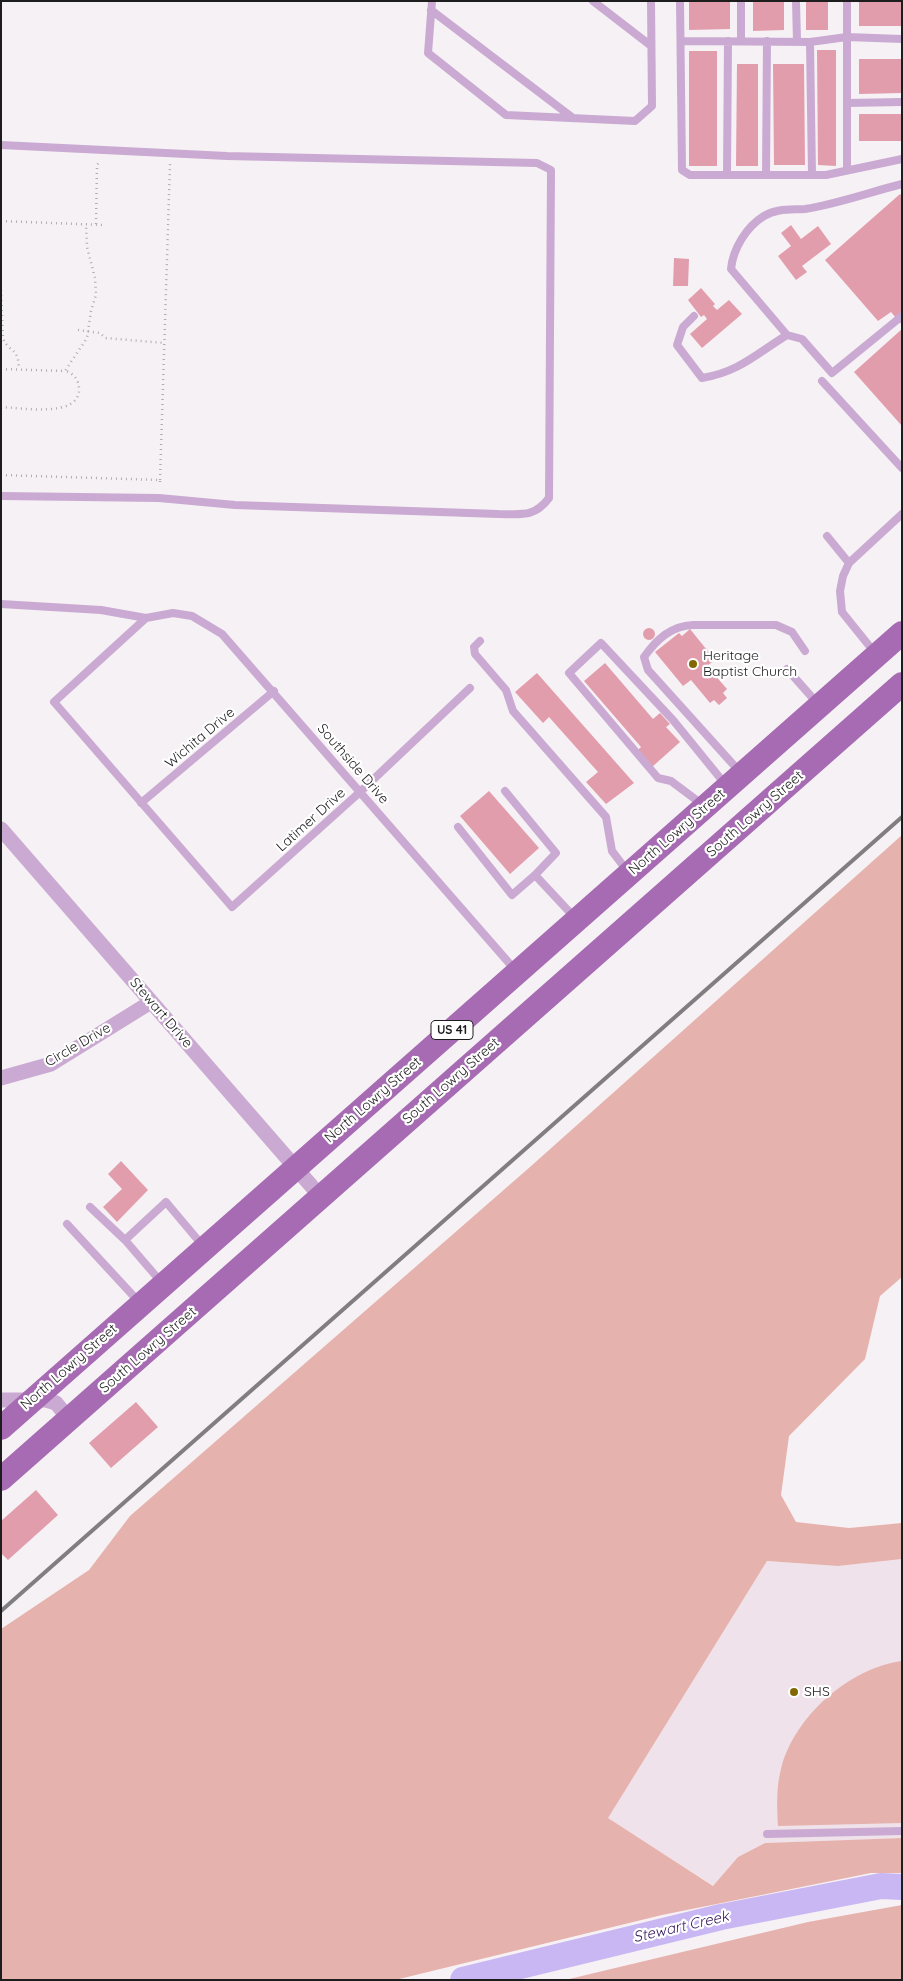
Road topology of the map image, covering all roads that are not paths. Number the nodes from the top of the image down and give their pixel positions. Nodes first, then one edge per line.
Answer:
1 (432, 1) edge
2 (593, 1) edge
3 (651, 1) edge
4 (680, 1) edge
5 (741, 1) edge
6 (796, 1) edge
7 (847, 1) edge
8 (431, 10) junction
9 (847, 37) junction
10 (902, 39) edge
11 (681, 41) junction
12 (728, 41) junction
13 (741, 41) junction
14 (767, 41) junction
15 (797, 42) junction
16 (810, 42) junction
17 (650, 45) junction
18 (902, 102) edge
19 (847, 103) junction
20 (573, 118) junction
21 (1, 145) edge
22 (902, 159) edge
23 (847, 170) junction
24 (727, 175) junction
25 (766, 175) junction
26 (812, 175) junction
27 (902, 184) edge
28 (694, 316) dead end
29 (902, 316) edge
30 (787, 335) junction
31 (822, 381) dead end
32 (902, 468) edge
33 (1, 496) edge
34 (902, 514) edge
35 (826, 536) dead end
36 (850, 563) junction
37 (1, 604) edge
38 (146, 618) junction
39 (902, 633) edge
40 (480, 641) dead end
41 (805, 651) dead end
42 (877, 656) junction
43 (786, 669) dead end
44 (901, 685) edge
45 (470, 688) dead end
46 (274, 691) junction
47 (820, 706) junction
48 (736, 782) junction
49 (505, 791) dead end
50 (360, 792) junction
51 (141, 803) junction
52 (705, 807) junction
53 (458, 827) dead end
54 (1, 829) edge
55 (730, 836) junction
56 (629, 874) junction
57 (535, 875) junction
58 (577, 920) junction
59 (518, 972) junction
60 (151, 1002) junction
61 (1, 1078) edge
62 (296, 1167) junction
63 (321, 1197) junction
64 (90, 1207) dead end
65 (67, 1224) dead end
66 (125, 1240) junction
67 (205, 1248) junction
68 (163, 1284) junction
69 (141, 1304) junction
70 (1, 1400) edge
71 (30, 1402) junction
72 (69, 1419) junction
73 (1, 1428) edge
74 (1, 1479) edge
75 (902, 1831) edge
76 (768, 1834) dead end

1 - 8 lane
2 - 17 lane
3 - 17 lane
4 - 11 lane
5 - 13 lane
6 - 15 lane
7 - 9 lane
8 - 20 lane
8 - 20 lane
9 - 10 lane
9 - 16 lane
9 - 19 lane
11 - 12 lane
11 - 24 lane
12 - 13 lane
12 - 24 lane
13 - 14 lane
14 - 15 lane
14 - 25 lane
15 - 16 lane
16 - 26 lane
17 - 20 lane
18 - 19 lane
19 - 23 lane
21 - 33 lane
22 - 23 lane
23 - 26 lane
24 - 25 lane
25 - 26 lane
27 - 30 lane
28 - 30 lane
29 - 30 lane
31 - 32 lane
34 - 36 lane
35 - 36 lane
36 - 42 lane
37 - 38 lane, Southside Drive
38 - 46 lane, Southside Drive
38 - 51 lane
39 - 42 main road, North Lowry Street / US 41
40 - 56 lane
41 - 48 lane
42 - 44 main road
42 - 47 main road, North Lowry Street / US 41
43 - 47 lane
44 - 55 main road, South Lowry Street / US 41
45 - 50 lane, Latimer Drive
46 - 50 lane, Southside Drive
46 - 51 lane, Wichita Drive
47 - 48 main road, North Lowry Street / US 41
48 - 52 main road, North Lowry Street / US 41
48 - 52 lane
49 - 57 lane
50 - 51 lane, Latimer Drive
50 - 59 lane, Southside Drive
52 - 55 main road
52 - 56 main road, North Lowry Street / US 41
53 - 57 lane
54 - 60 street, Stewart Drive
55 - 63 main road, South Lowry Street / US 41
56 - 58 main road, North Lowry Street / US 41
57 - 58 lane
58 - 59 main road, North Lowry Street / US 41
59 - 62 main road, North Lowry Street / US 41
60 - 61 street, Circle Drive
60 - 62 street, Stewart Drive
62 - 63 street, Stewart Drive
62 - 67 main road, North Lowry Street / US 41
63 - 72 main road, South Lowry Street / US 41
64 - 66 lane
65 - 69 lane
66 - 67 lane
66 - 68 lane
67 - 68 main road, North Lowry Street / US 41
68 - 69 main road, North Lowry Street / US 41
69 - 71 main road, North Lowry Street / US 41
70 - 71 street
71 - 72 street
71 - 73 main road, North Lowry Street / US 41
72 - 74 main road, South Lowry Street / US 41
75 - 76 lane

